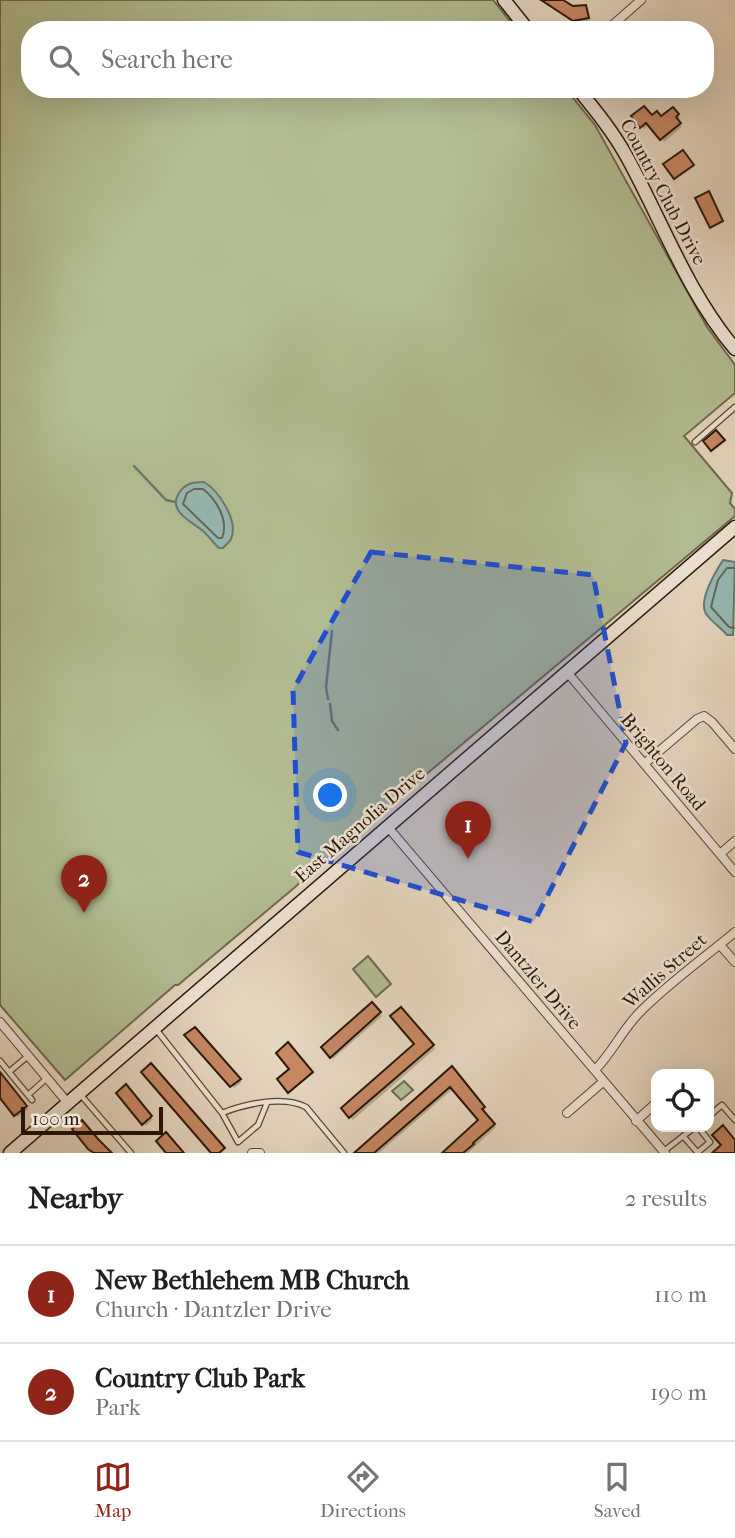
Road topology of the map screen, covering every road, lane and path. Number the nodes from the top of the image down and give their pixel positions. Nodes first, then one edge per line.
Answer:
1 (504, 0) edge
2 (641, 0) edge
3 (521, 21) edge
4 (617, 21) edge
5 (585, 98) edge
6 (735, 349) edge
7 (735, 407) edge
8 (695, 442) dead end
9 (735, 527) edge
10 (567, 672) junction
11 (735, 749) edge
12 (644, 764) junction
13 (387, 826) junction
14 (735, 841) edge
15 (720, 853) junction
16 (735, 872) edge
17 (735, 932) edge
18 (720, 944) junction
19 (735, 962) edge
20 (0, 1022) edge
21 (154, 1028) junction
22 (4, 1034) edge
23 (28, 1056) junction
24 (0, 1061) edge
25 (595, 1070) junction
26 (9, 1072) junction
27 (47, 1078) junction
28 (604, 1082) junction
29 (79, 1093) junction
30 (28, 1094) junction
31 (32, 1100) dead end
32 (67, 1102) junction
33 (267, 1103) junction
34 (651, 1108) edge
35 (714, 1112) edge
36 (222, 1113) junction
37 (567, 1113) dead end
38 (735, 1120) edge
39 (636, 1121) junction
40 (689, 1132) edge
41 (701, 1132) edge
42 (683, 1136) junction
43 (14, 1152) edge
44 (665, 1152) edge
45 (131, 1153) edge
46 (252, 1153) edge
47 (260, 1153) edge
48 (344, 1153) edge
49 (697, 1153) edge

1 - 3 main road
2 - 4 street
5 - 6 main road, Country Club Drive
7 - 8 lane
9 - 10 main road, East Magnolia Drive
10 - 12 street, Brighton Road
10 - 13 main road, East Magnolia Drive
11 - 12 street
12 - 15 street, Brighton Road
13 - 21 main road, East Magnolia Drive
13 - 25 street, Dantzler Drive
14 - 15 street
15 - 16 street, Brighton Road
17 - 18 street, Wallis Street
18 - 19 street
18 - 25 street, Wallis Street
20 - 22 street
21 - 29 main road, East Magnolia Drive
21 - 36 lane
22 - 23 street
23 - 26 lane
23 - 27 street
24 - 26 lane
25 - 28 street, Dantzler Drive
26 - 30 lane
27 - 30 lane
27 - 32 street
28 - 37 street
28 - 39 street, Dantzler Drive
29 - 32 main road, East Magnolia Drive
29 - 45 lane
30 - 31 lane
32 - 43 main road, East Magnolia Drive
33 - 36 lane
33 - 36 lane
33 - 48 lane
34 - 39 street
35 - 38 lane
39 - 44 street, Dantzler Drive
40 - 42 lane
41 - 49 lane
42 - 44 lane
42 - 49 lane
46 - 47 street

